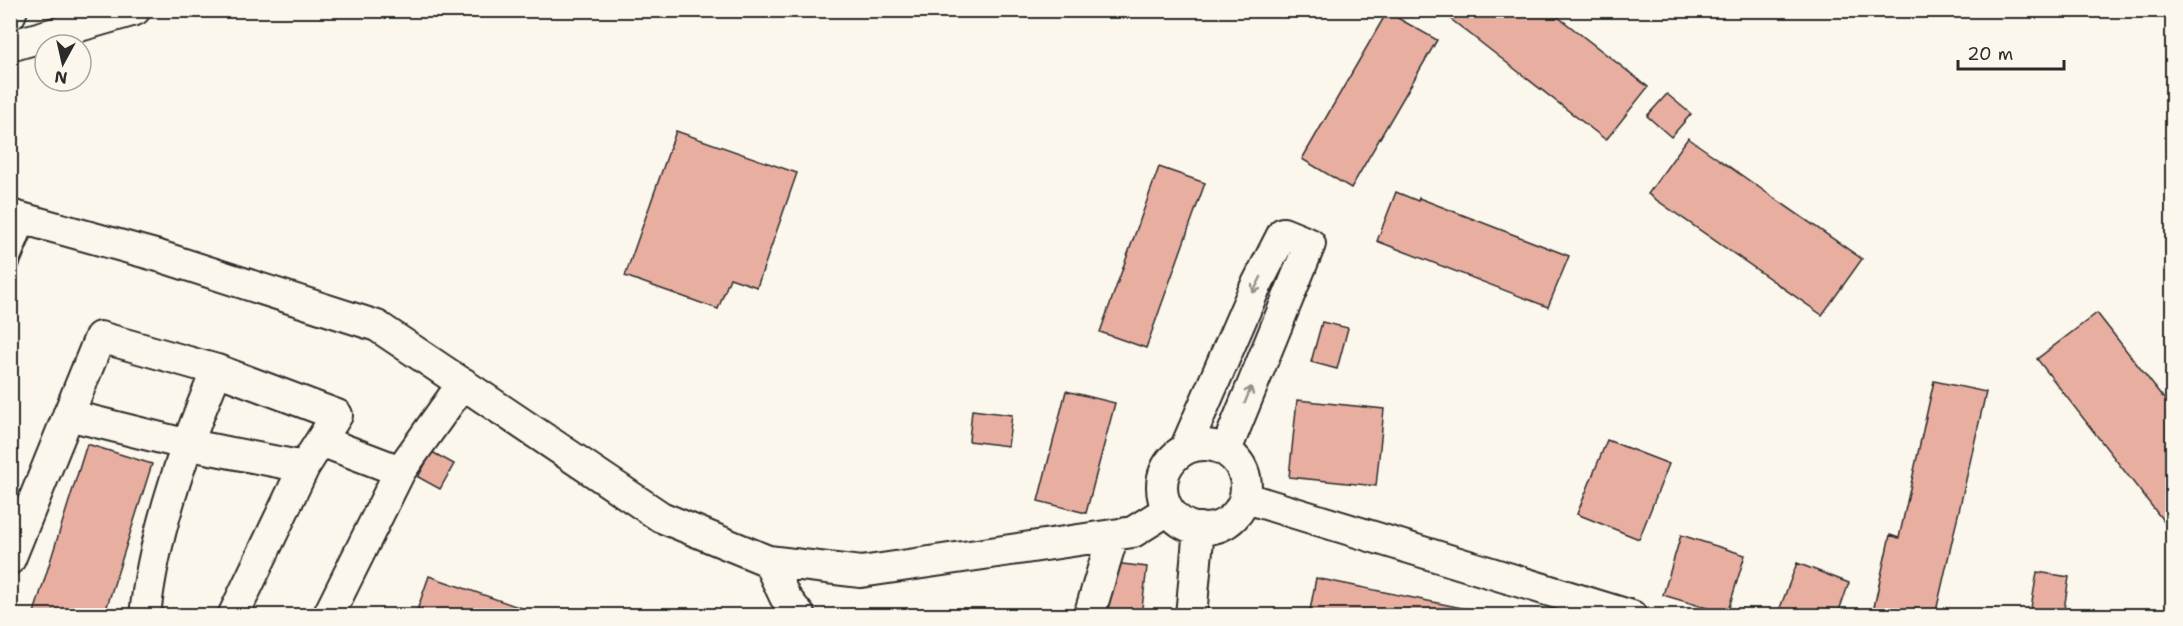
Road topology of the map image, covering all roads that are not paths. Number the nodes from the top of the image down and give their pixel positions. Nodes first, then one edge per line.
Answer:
1 (12, 10) edge
2 (135, 10) edge
3 (10, 15) edge
4 (10, 46) edge
5 (19, 218) edge
6 (10, 265) edge
7 (217, 370) junction
8 (463, 383) junction
9 (68, 415) junction
10 (321, 441) junction
11 (185, 444) junction
12 (1185, 449) junction
13 (1226, 450) junction
14 (304, 467) junction
15 (399, 471) junction
16 (1246, 498) junction
17 (1168, 510) junction
18 (1198, 528) junction
19 (1113, 535) junction
20 (10, 559) edge
21 (768, 561) junction
22 (1579, 608) edge
23 (145, 615) edge
24 (233, 615) edge
25 (328, 615) edge
26 (800, 615) edge
27 (1089, 615) edge
28 (1191, 615) edge
29 (1632, 615) edge

1 - 3 street
2 - 4 street
5 - 6 lane
5 - 8 street
7 - 9 street
7 - 10 street
7 - 11 street
8 - 15 street
8 - 21 street
9 - 11 street
9 - 20 street
10 - 14 street
10 - 15 street
11 - 14 street
11 - 23 street
12 - 13 street
13 -> 12 street
12 - 17 street
13 - 16 street
14 - 24 street
15 - 25 street
16 - 18 street
16 - 22 street
17 - 18 street
17 - 19 street
18 - 28 street
19 - 21 street
19 - 27 street
21 - 26 street
22 - 29 street

